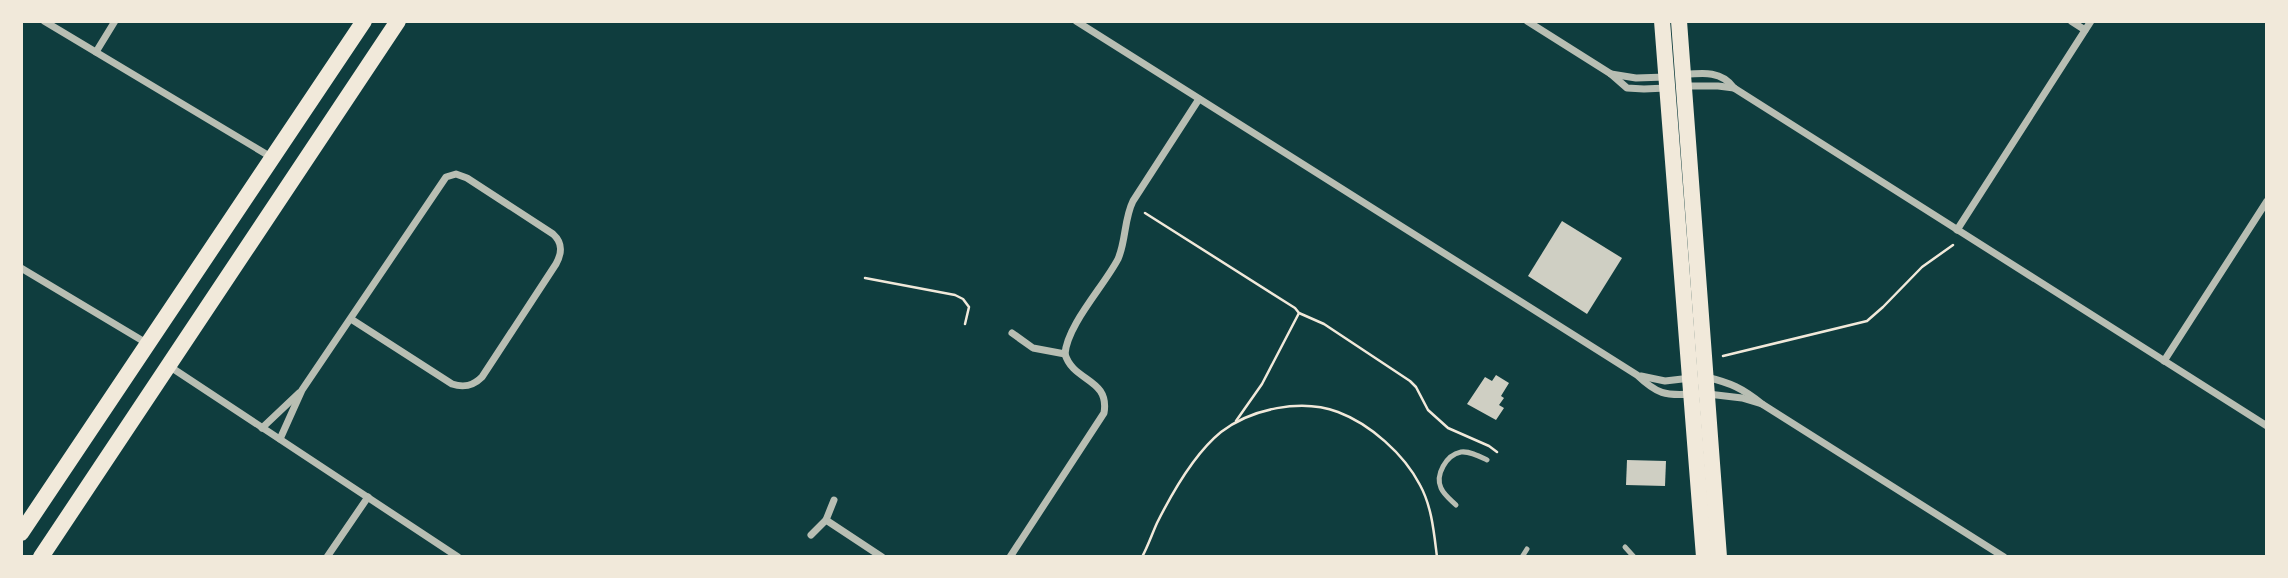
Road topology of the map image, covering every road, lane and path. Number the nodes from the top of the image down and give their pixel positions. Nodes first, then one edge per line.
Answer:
1 (44, 21) edge
2 (115, 21) edge
3 (365, 21) edge
4 (398, 21) edge
5 (1076, 21) edge
6 (1527, 21) edge
7 (1662, 21) edge
8 (1679, 21) edge
9 (2071, 21) edge
10 (2091, 21) edge
11 (2085, 30) junction
12 (96, 52) junction
13 (1675, 81) junction
14 (1734, 89) junction
15 (1199, 99) junction
16 (273, 159) junction
17 (2267, 201) edge
18 (1145, 213) dead end
19 (1957, 230) junction
20 (1953, 245) dead end
21 (21, 268) edge
22 (865, 278) dead end
23 (1299, 313) junction
24 (351, 318) junction
25 (965, 324) dead end
26 (1012, 333) dead end
27 (148, 344) junction
28 (1065, 354) junction
29 (1723, 356) dead end
30 (2164, 361) junction
31 (168, 366) junction
32 (1637, 375) junction
33 (1699, 386) junction
34 (302, 390) junction
35 (1762, 404) junction
36 (1236, 422) junction
37 (2267, 426) edge
38 (262, 428) junction
39 (280, 439) junction
40 (1497, 452) dead end
41 (1487, 460) dead end
42 (368, 497) junction
43 (834, 500) dead end
44 (1456, 505) dead end
45 (826, 520) junction
46 (21, 533) edge
47 (811, 535) dead end
48 (1625, 547) dead end
49 (1527, 549) dead end
50 (41, 557) edge
51 (327, 557) edge
52 (458, 557) edge
53 (882, 557) edge
54 (1010, 557) edge
55 (1142, 557) edge
56 (1437, 557) edge
57 (1522, 557) edge
58 (1634, 557) edge
59 (1704, 557) edge
60 (1719, 557) edge
61 (2004, 557) edge

1 - 12 street
2 - 12 street
3 - 16 main road
4 - 31 main road
5 - 15 street
6 - 13 street
7 - 13 main road
8 - 13 main road
9 - 11 street
10 - 11 street
11 - 19 street
12 - 16 street
13 - 14 street
13 - 14 street
13 - 33 main road
14 - 19 street
15 - 28 street
15 - 32 street
16 - 27 main road
17 - 30 street
18 - 23 path
19 - 30 street
20 - 29 path
21 - 27 street
22 - 25 path
23 - 36 path
23 - 40 path
24 - 24 street
24 - 34 street
26 - 28 street
27 - 46 main road
28 - 54 street
30 - 37 street
31 - 38 street
31 - 50 main road
32 - 33 street
32 - 33 street
33 - 35 street
33 - 35 street
33 - 59 main road
33 - 60 main road
34 - 38 street
34 - 39 street
35 - 61 street
36 - 55 path
36 - 56 path
38 - 39 street
39 - 42 street
41 - 44 lane
42 - 51 street
42 - 52 street
43 - 45 street
45 - 47 street
45 - 53 street
48 - 58 lane
49 - 57 lane

